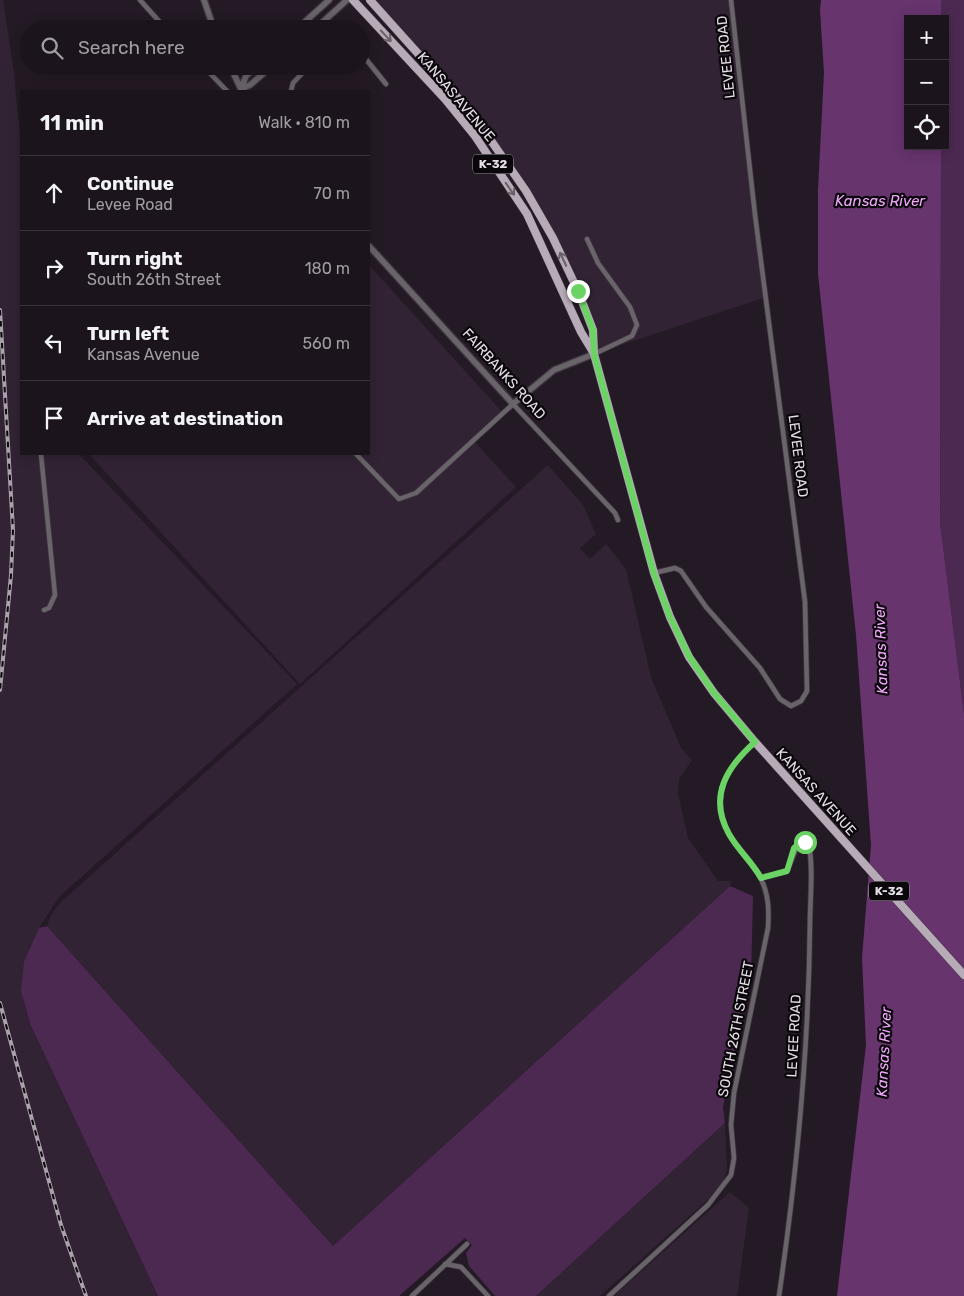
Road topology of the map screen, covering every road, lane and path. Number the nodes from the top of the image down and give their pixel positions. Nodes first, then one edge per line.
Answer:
1 (140, 0) edge
2 (204, 0) edge
3 (329, 0) edge
4 (347, 0) edge
5 (353, 0) edge
6 (370, 0) edge
7 (730, 0) edge
8 (158, 20) edge
9 (211, 20) edge
10 (308, 20) edge
11 (324, 20) edge
12 (370, 64) edge
13 (212, 75) edge
14 (234, 75) edge
15 (247, 75) edge
16 (262, 75) edge
17 (301, 75) edge
18 (386, 84) dead end
19 (226, 90) edge
20 (240, 90) edge
21 (292, 90) edge
22 (587, 239) dead end
23 (370, 247) edge
24 (594, 354) junction
25 (514, 404) junction
26 (41, 455) edge
27 (357, 455) edge
28 (618, 520) dead end
29 (654, 574) junction
30 (44, 610) dead end
31 (755, 742) junction
32 (761, 878) junction
33 (964, 975) edge
34 (467, 1244) dead end
35 (445, 1264) junction
36 (412, 1296) edge
37 (488, 1296) edge
38 (609, 1296) edge
39 (779, 1296) edge

1 - 8 street
2 - 9 street
3 - 10 street
4 - 11 street
5 -> 24 main road, KANSAS AVENUE / K-32
24 -> 6 main road, KANSAS AVENUE / K-32
7 - 29 street, LEVEE ROAD
12 - 18 street
13 - 19 street
14 - 20 street
15 - 20 street
16 - 20 street
17 - 21 street
22 - 24 street
23 - 25 street, FAIRBANKS ROAD
24 - 25 street
24 - 29 main road, KANSAS AVENUE / K-32
25 - 27 street
25 - 28 street, FAIRBANKS ROAD
26 - 30 street
29 - 31 main road, KANSAS AVENUE / K-32
31 - 32 street, SOUTH 26TH STREET
31 - 33 main road, KANSAS AVENUE / K-32
32 - 38 street, SOUTH 26TH STREET
32 - 39 street, LEVEE ROAD
34 - 35 street
35 - 36 street
35 - 37 street

